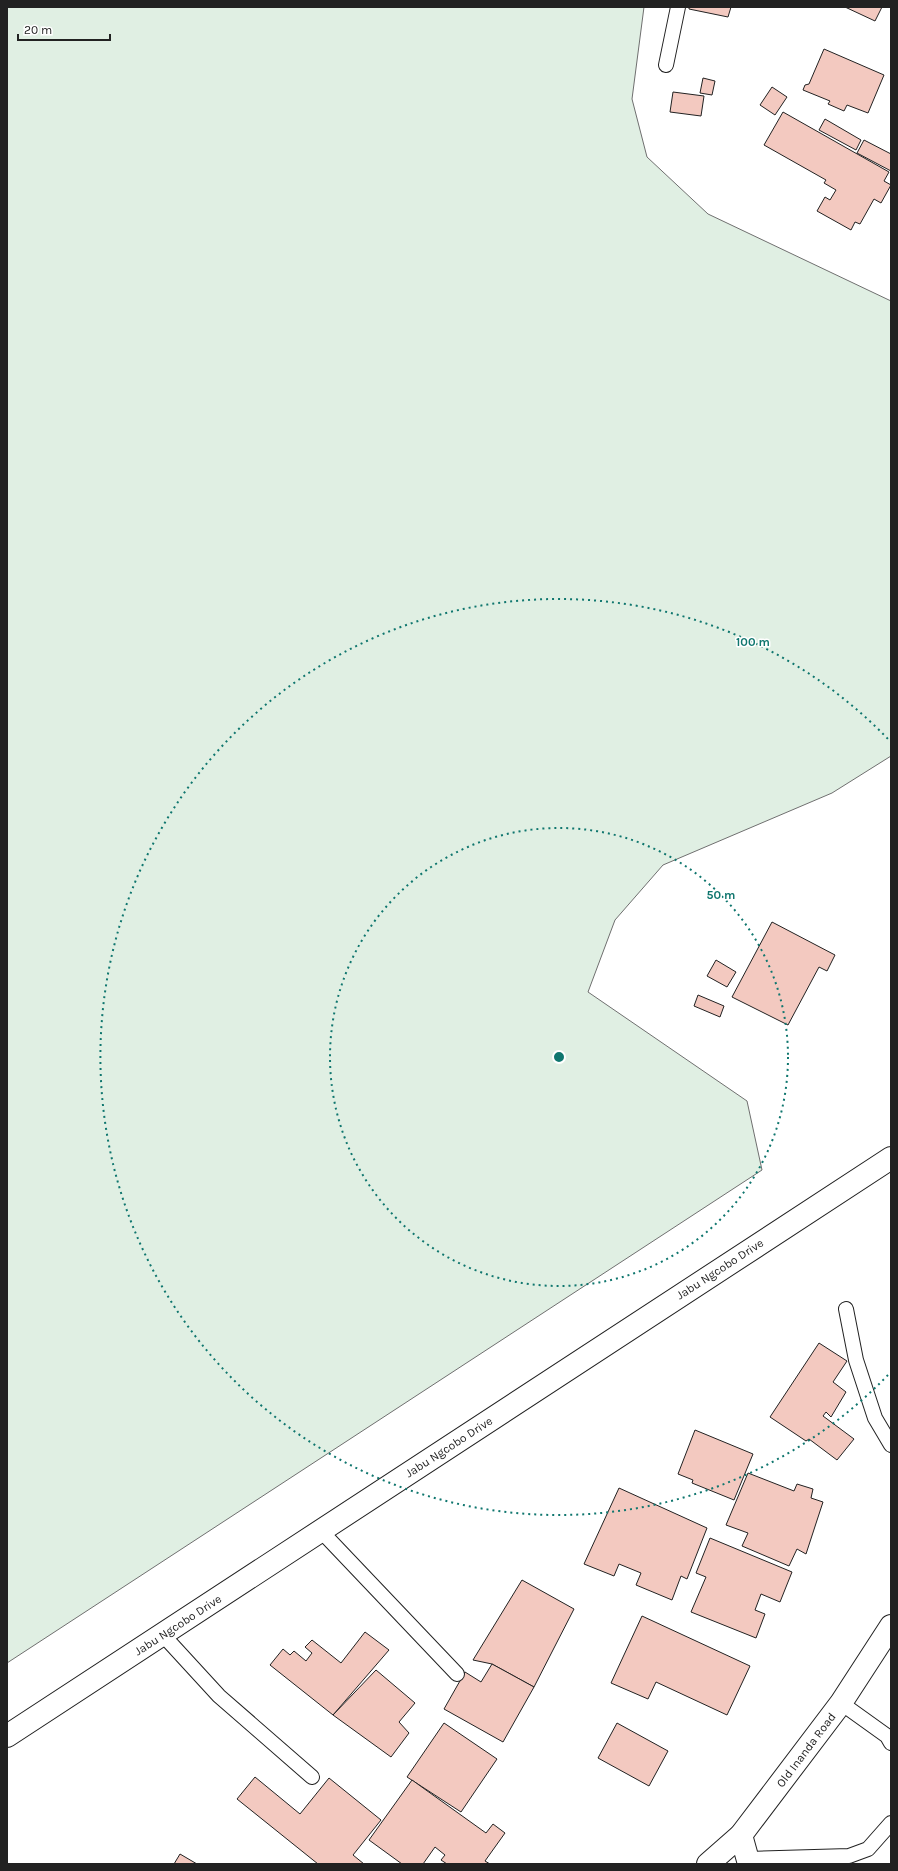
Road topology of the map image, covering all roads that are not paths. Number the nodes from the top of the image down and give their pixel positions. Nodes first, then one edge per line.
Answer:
1 (678, 7) edge
2 (666, 65) dead end
3 (891, 1158) edge
4 (846, 1309) dead end
5 (891, 1445) edge
6 (321, 1531) junction
7 (891, 1626) edge
8 (163, 1635) junction
9 (457, 1674) dead end
10 (842, 1703) junction
11 (7, 1736) edge
12 (891, 1743) edge
13 (312, 1777) dead end
14 (891, 1823) edge
15 (741, 1835) junction
16 (749, 1862) edge
17 (708, 1864) edge

1 - 2 lane
3 - 6 main road, Jabu Ngcobo Drive
4 - 5 lane
6 - 8 main road, Jabu Ngcobo Drive
6 - 9 lane
7 - 10 main road, Old Inanda Road
8 - 11 main road, Jabu Ngcobo Drive
8 - 13 lane
10 - 12 lane
10 - 15 main road, Old Inanda Road
14 - 16 lane
15 - 16 main road
15 - 17 main road, Old Inanda Road

